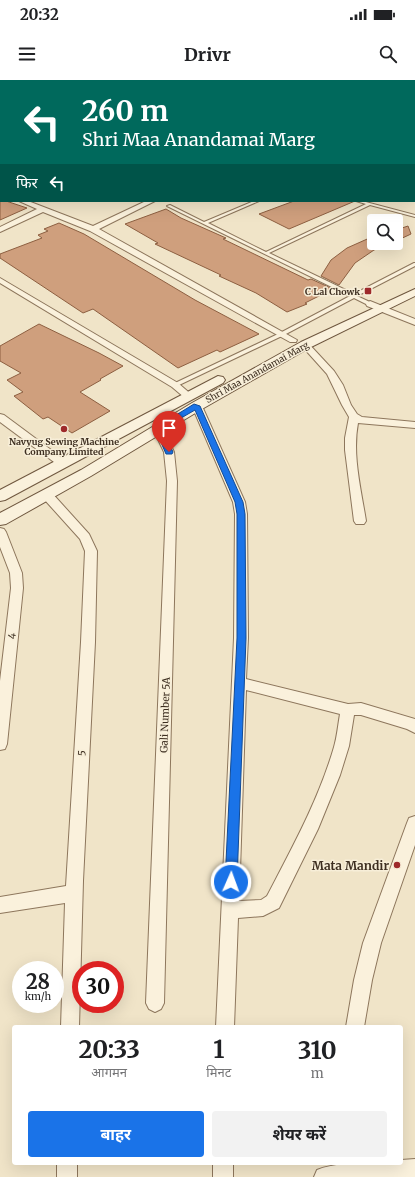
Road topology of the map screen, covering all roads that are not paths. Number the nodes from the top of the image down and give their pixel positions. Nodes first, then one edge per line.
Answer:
1 (25, 202) edge
2 (150, 202) edge
3 (255, 202) edge
4 (362, 202) edge
5 (369, 204) junction
6 (169, 206) dead end
7 (43, 209) junction
8 (415, 216) edge
9 (205, 223) junction
10 (0, 230) edge
11 (93, 230) junction
12 (267, 253) junction
13 (415, 264) edge
14 (415, 279) edge
15 (0, 280) edge
16 (415, 292) edge
17 (355, 296) junction
18 (376, 307) junction
19 (415, 322) edge
20 (293, 339) junction
21 (175, 385) junction
22 (192, 401) junction
23 (0, 417) edge
24 (354, 417) junction
25 (415, 425) edge
26 (158, 428) junction
27 (62, 463) junction
28 (46, 495) junction
29 (0, 496) edge
30 (0, 520) edge
31 (360, 521) dead end
32 (0, 532) edge
33 (239, 683) junction
34 (349, 710) junction
35 (414, 725) edge
36 (0, 744) edge
37 (415, 823) edge
38 (75, 893) junction
39 (0, 905) edge
40 (230, 910) junction
41 (155, 1003) dead end
42 (70, 1025) edge
43 (226, 1025) edge
44 (355, 1025) edge
45 (67, 1165) edge
46 (223, 1165) edge
47 (415, 1169) edge
48 (358, 1171) edge
49 (67, 1177) edge
50 (223, 1177) edge
51 (324, 1177) edge

1 - 7 street
2 - 11 street
3 - 9 lane
4 - 5 lane
5 - 8 lane
5 - 12 lane
6 - 9 lane
7 - 10 street
7 - 11 street
9 - 12 lane
11 - 20 street
12 - 17 lane
13 - 17 lane
14 - 18 main road, Shri Maa Anandamai Marg
15 - 21 street
16 - 18 main road, Shri Maa Anandamai Marg
17 - 18 lane
17 - 20 lane
18 - 19 street
18 - 20 main road, Shri Maa Anandamai Marg
20 - 21 lane
20 - 22 main road, Shri Maa Anandamai Marg
20 - 24 street
21 - 22 street
22 - 26 main road, Shri Maa Anandamai Marg
22 - 27 main road, Shri Maa Anandamai Marg
22 - 33 street
23 - 27 street
24 - 25 street
24 - 31 street
26 - 28 main road, Shri Maa Anandamai Marg
26 - 41 street, Gali Number 5A
27 - 29 main road, Shri Maa Anandamai Marg
28 - 30 main road, Shri Maa Anandamai Marg
28 - 38 street, 5
32 - 36 street, 4
33 - 34 street
33 - 40 street
34 - 35 street
34 - 40 street
37 - 44 street
38 - 39 street
38 - 42 street, 5
40 - 43 street
45 - 49 street
46 - 50 street
47 - 48 street
48 - 51 street

